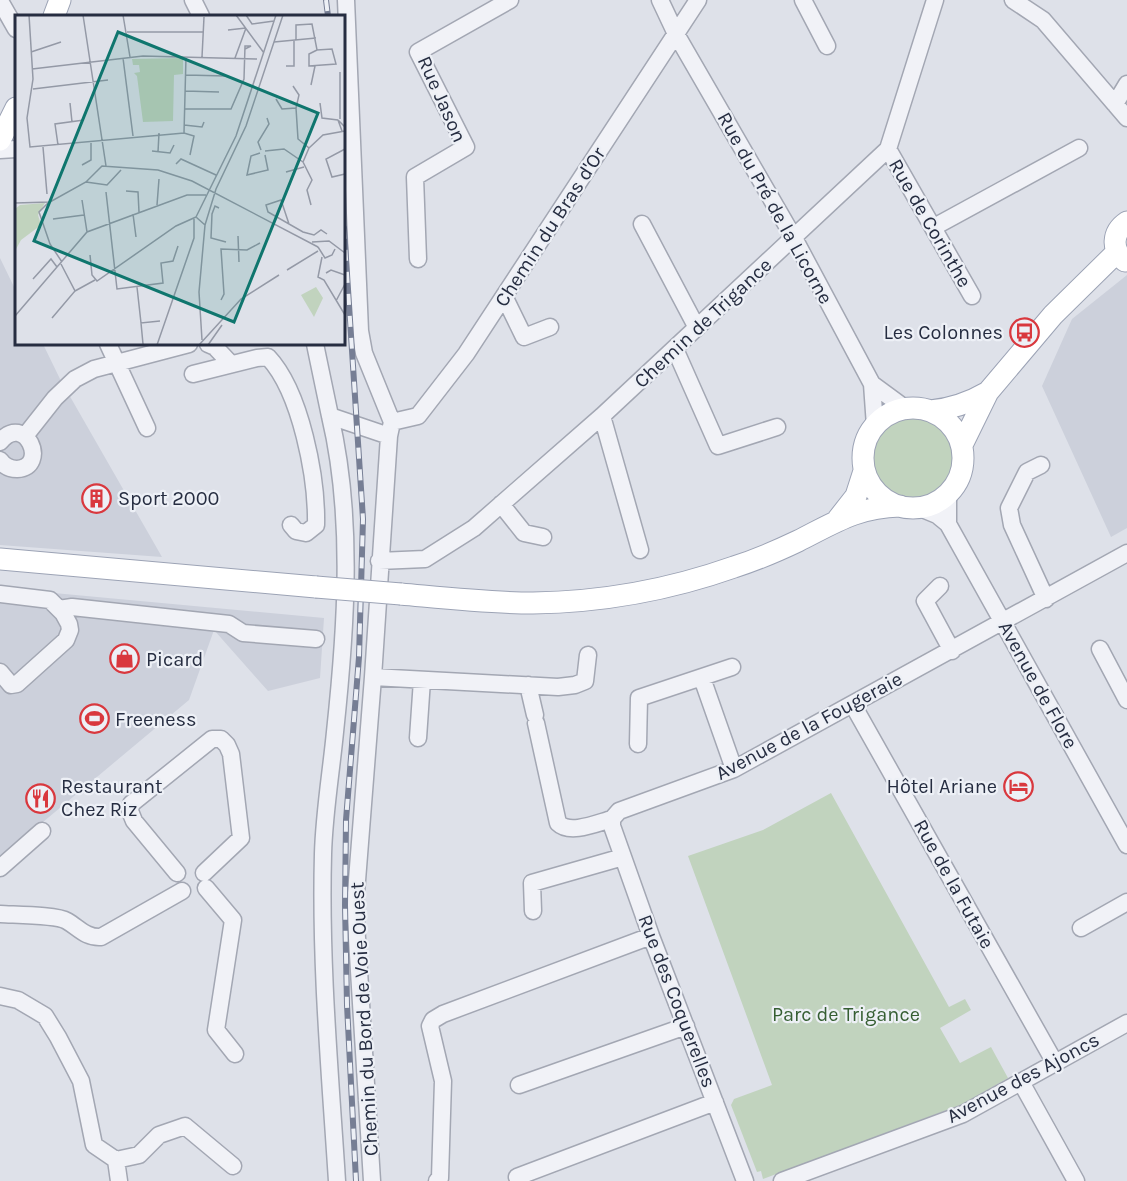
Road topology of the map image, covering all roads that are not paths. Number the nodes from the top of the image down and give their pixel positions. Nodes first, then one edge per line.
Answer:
1 (60, 0) edge
2 (193, 0) edge
3 (346, 0) edge
4 (510, 0) edge
5 (660, 0) edge
6 (698, 0) edge
7 (802, 0) edge
8 (935, 0) edge
9 (1013, 0) edge
10 (0, 1) edge
11 (54, 15) edge
12 (200, 15) edge
13 (15, 27) edge
14 (676, 34) junction
15 (827, 46) dead end
16 (1127, 84) edge
17 (1114, 104) junction
18 (15, 110) edge
19 (1127, 118) edge
20 (0, 140) edge
21 (1079, 148) dead end
22 (15, 149) edge
23 (888, 149) junction
24 (0, 150) edge
25 (1127, 222) edge
26 (642, 224) dead end
27 (934, 227) junction
28 (794, 238) junction
29 (418, 260) dead end
30 (1124, 260) edge
31 (504, 296) junction
32 (972, 296) dead end
33 (550, 327) dead end
34 (697, 328) junction
35 (108, 345) edge
36 (185, 345) edge
37 (210, 345) edge
38 (315, 345) edge
39 (675, 349) junction
40 (117, 364) junction
41 (231, 364) junction
42 (193, 374) dead end
43 (872, 384) junction
44 (988, 392) junction
45 (906, 408) junction
46 (930, 411) junction
47 (330, 416) junction
48 (602, 416) junction
49 (777, 426) dead end
50 (875, 426) junction
51 (147, 428) dead end
52 (390, 429) junction
53 (25, 436) junction
54 (2, 438) edge
55 (962, 445) junction
56 (0, 460) edge
57 (1041, 465) dead end
58 (864, 471) junction
59 (950, 492) junction
60 (501, 504) junction
61 (910, 507) junction
62 (838, 519) junction
63 (948, 524) junction
64 (291, 525) dead end
65 (543, 537) dead end
66 (640, 550) dead end
67 (1127, 553) edge
68 (0, 560) edge
69 (379, 561) junction
70 (940, 586) dead end
71 (0, 594) edge
72 (1046, 599) junction
73 (59, 609) junction
74 (1003, 623) junction
75 (316, 639) dead end
76 (1100, 649) dead end
77 (952, 651) junction
78 (588, 655) dead end
79 (732, 667) dead end
80 (0, 672) edge
81 (373, 677) junction
82 (702, 678) junction
83 (422, 680) junction
84 (528, 685) junction
85 (1125, 690) edge
86 (853, 705) junction
87 (418, 738) dead end
88 (638, 744) dead end
89 (734, 770) junction
90 (612, 819) junction
91 (42, 831) dead end
92 (1127, 845) edge
93 (623, 857) junction
94 (0, 868) edge
95 (177, 873) junction
96 (205, 880) junction
97 (182, 891) junction
98 (1127, 902) edge
99 (533, 911) dead end
100 (0, 914) edge
101 (1081, 928) dead end
102 (651, 936) junction
103 (0, 996) edge
104 (1127, 1023) edge
105 (686, 1026) junction
106 (236, 1054) dead end
107 (1055, 1063) junction
108 (1021, 1082) junction
109 (519, 1085) dead end
110 (715, 1102) junction
111 (116, 1160) junction
112 (233, 1166) dead end
113 (517, 1177) dead end
114 (119, 1181) edge
115 (337, 1181) edge
116 (372, 1181) edge
117 (437, 1181) edge
118 (745, 1181) edge
119 (782, 1181) edge
120 (1076, 1181) edge

1 - 11 main road
2 - 12 street
3 - 52 street
4 - 29 street, Rue Jason
5 - 14 street
6 - 14 street, Chemin du Bras d'Or
7 - 15 street
8 - 23 street, Chemin de Trigance
9 - 17 street
10 - 13 street
14 - 28 street, Rue du Pré de la Licorne
14 - 31 street, Chemin du Bras d'Or
16 - 17 street
17 - 19 street
18 - 20 main road
21 - 27 street
22 - 24 street
23 - 27 street, Rue de Corinthe
23 - 28 street, Chemin de Trigance
25 - 30 main road
26 - 34 street
27 - 32 street, Rue de Corinthe
28 - 34 street, Chemin de Trigance
28 - 43 street, Rue du Pré de la Licorne
30 - 44 main road
31 - 33 street
31 - 52 street, Chemin du Bras d'Or
34 - 39 street, Chemin de Trigance
35 - 40 street
36 - 40 street
37 - 41 street
38 - 47 street
39 - 48 street, Chemin de Trigance
39 - 49 street
40 - 51 street
40 - 53 street
41 - 42 street
41 - 64 street
43 - 45 street
43 - 50 street
44 - 46 main road
44 - 55 main road
45 - 46 main road
45 - 50 main road
46 - 55 main road
47 - 52 street
47 - 115 street
48 - 60 street, Chemin de Trigance
48 - 66 street
50 - 58 main road
52 - 69 street, Chemin du Bord de Voie Ouest
53 - 54 street
53 - 56 street
55 - 59 main road
57 - 72 street
58 - 61 main road
58 - 62 main road
59 - 61 main road
59 - 63 street
60 - 65 street
60 - 69 street, Chemin de Trigance
61 - 62 main road
61 - 63 street
62 - 68 main road, bridge
63 - 74 street, Avenue de Flore
67 - 72 street, Avenue de la Fougeraie
69 - 81 street, Chemin du Bord de Voie Ouest
70 - 77 street
71 - 73 street
72 - 74 street, Avenue de la Fougeraie
73 - 75 street
73 - 80 street
74 - 77 street, Avenue de la Fougeraie
74 - 92 street, Avenue de Flore
76 - 85 street
77 - 86 street, Avenue de la Fougeraie
78 - 84 street
79 - 82 street
81 - 83 street
81 - 116 street, Chemin du Bord de Voie Ouest
82 - 88 street
82 - 89 street
83 - 84 street
83 - 87 street
84 - 90 street, Avenue de la Fougeraie
86 - 89 street, Avenue de la Fougeraie
86 - 107 street, Rue de la Futaie
89 - 90 street, Avenue de la Fougeraie
90 - 93 street, Rue des Coquerelles
91 - 94 street
93 - 99 street
93 - 102 street, Rue des Coquerelles
95 - 96 street
95 - 96 street
95 - 97 street
96 - 97 street
96 - 106 street
97 - 100 street
98 - 101 street
102 - 105 street, Rue des Coquerelles
102 - 117 street
103 - 111 street
104 - 107 street, Avenue des Ajoncs
105 - 109 street
105 - 110 street, Rue des Coquerelles
107 - 108 street, Avenue des Ajoncs
108 - 119 street, Avenue des Ajoncs
108 - 120 street
110 - 113 street
110 - 118 street, Rue des Coquerelles
111 - 112 street
111 - 114 street

